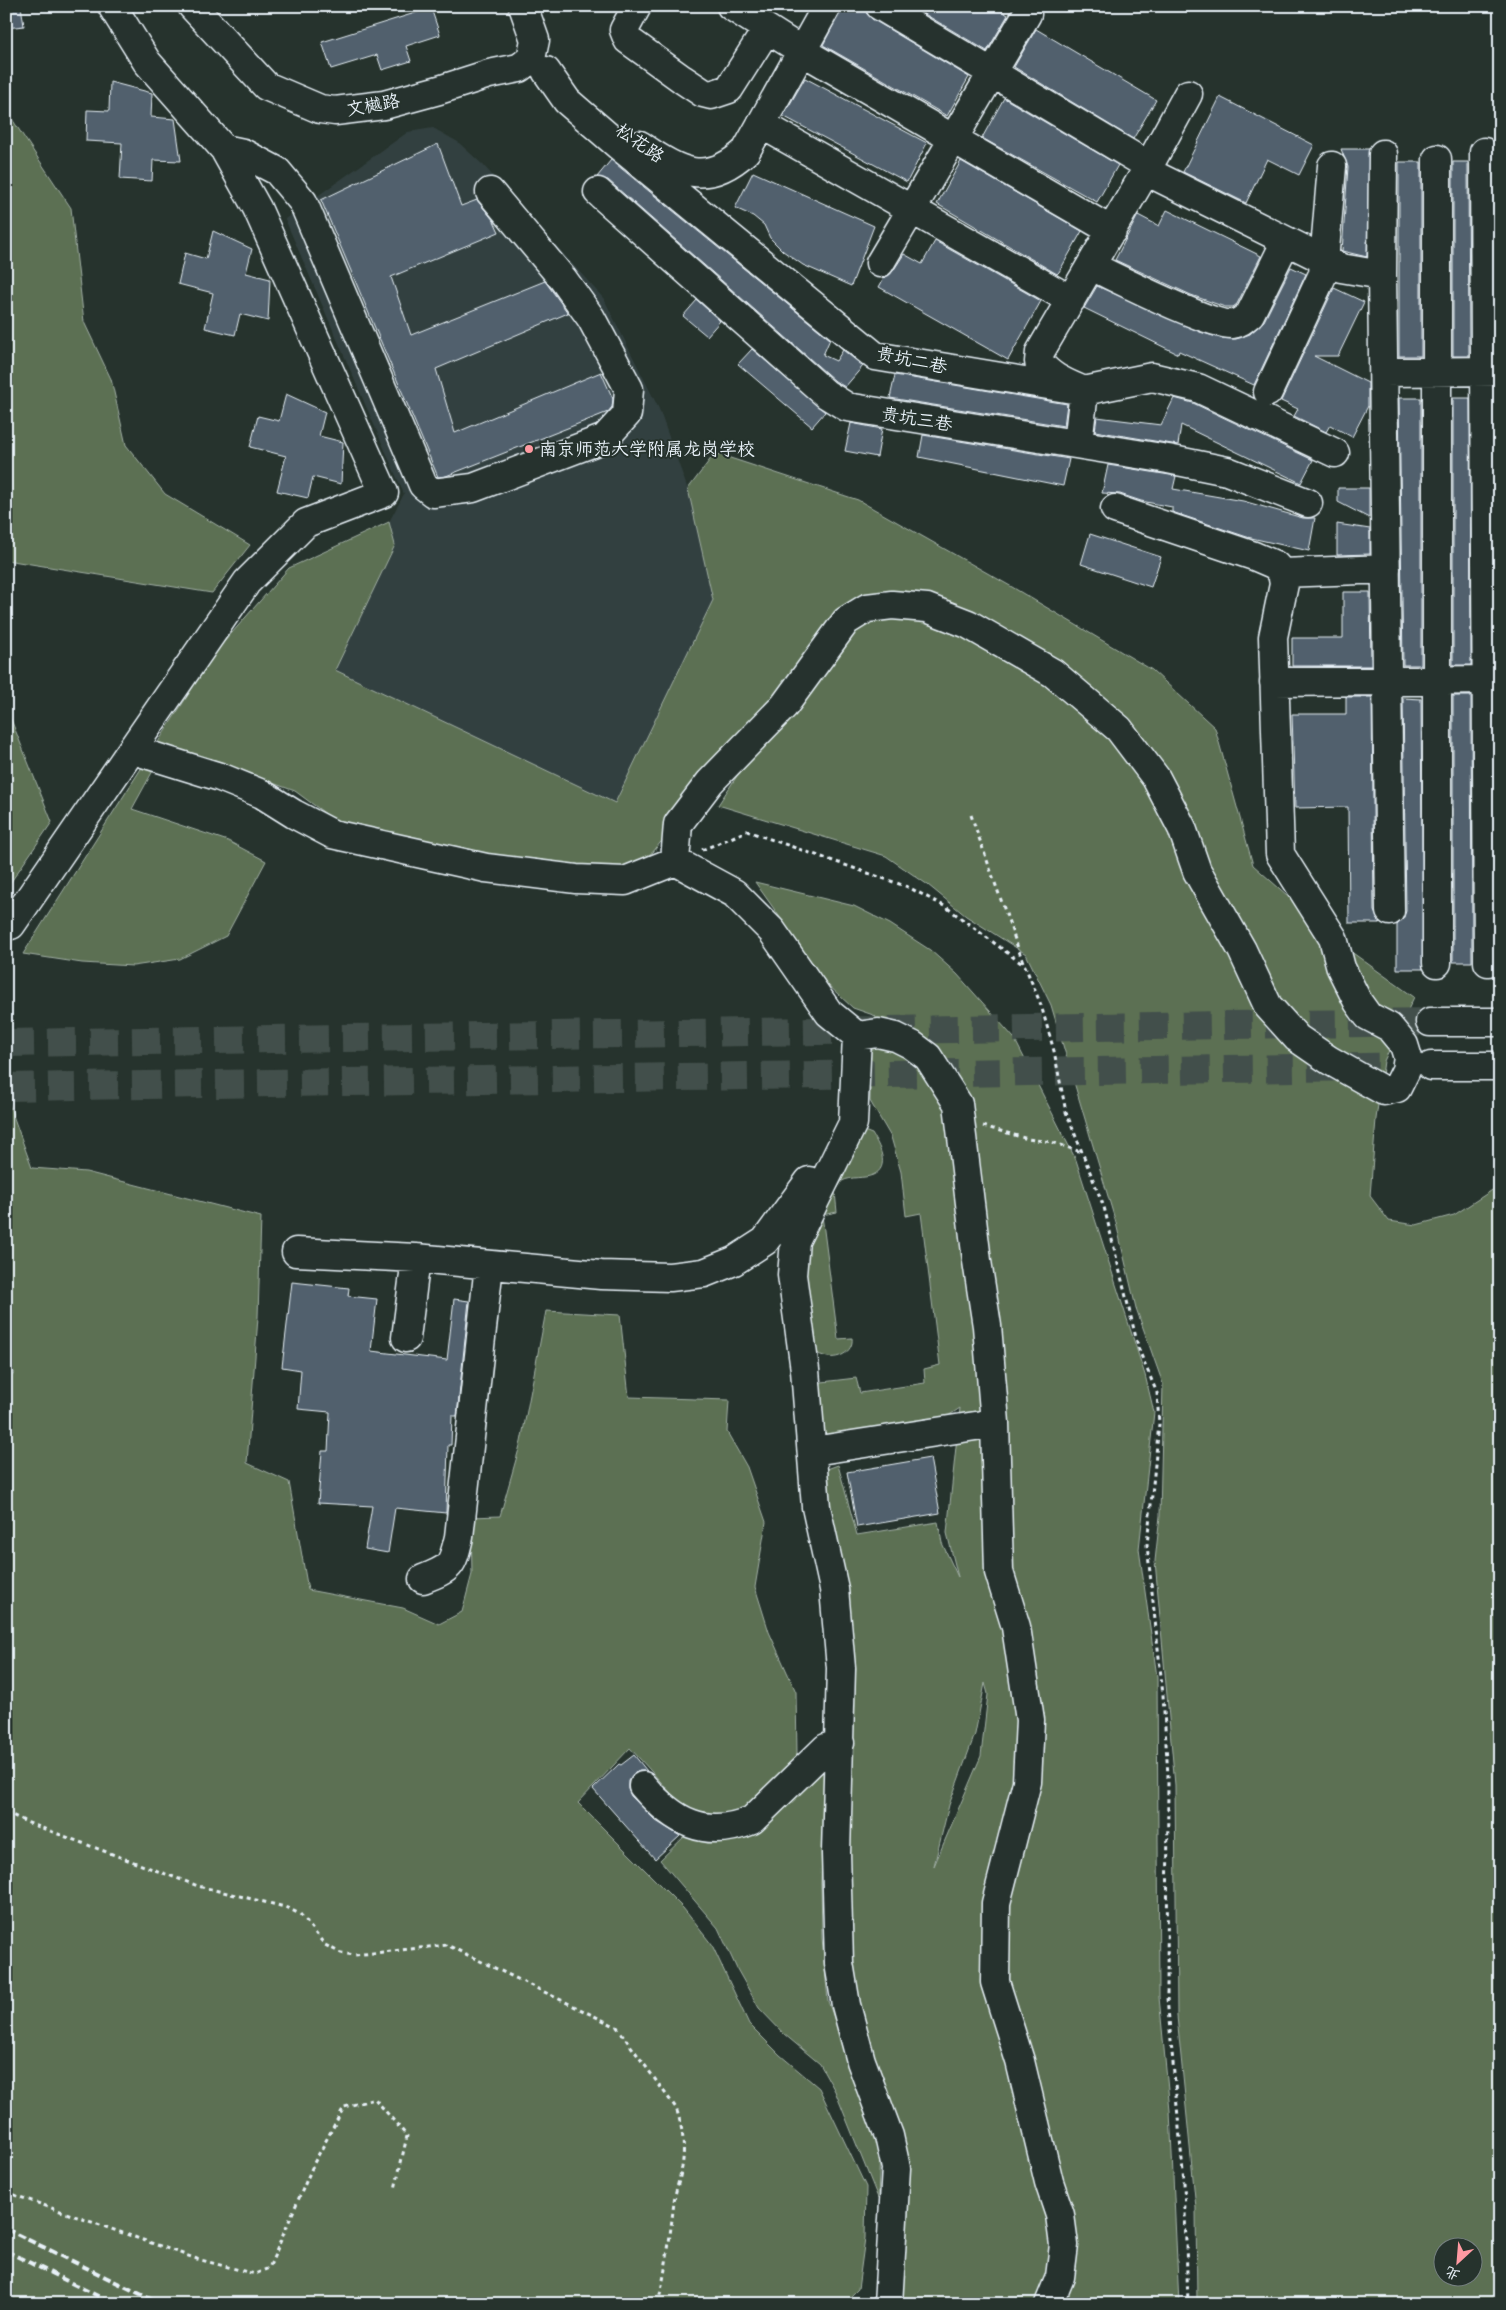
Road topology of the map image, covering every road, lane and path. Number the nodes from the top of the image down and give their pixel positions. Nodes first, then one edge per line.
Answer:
1 (112, 6) edge
2 (192, 6) edge
3 (523, 6) edge
4 (637, 6) edge
5 (731, 6) edge
6 (827, 6) edge
7 (880, 6) edge
8 (1027, 14) dead end
9 (767, 29) junction
10 (802, 51) junction
11 (538, 65) junction
12 (992, 73) junction
13 (1188, 94) dead end
14 (761, 124) junction
15 (953, 139) junction
16 (224, 149) junction
17 (1484, 152) dead end
18 (1383, 154) dead end
19 (1437, 159) dead end
20 (1332, 166) dead end
21 (1148, 168) junction
22 (490, 192) dead end
23 (598, 192) dead end
24 (912, 210) junction
25 (1112, 231) junction
26 (1286, 240) junction
27 (1325, 260) junction
28 (880, 263) dead end
29 (1091, 266) junction
30 (1382, 275) junction
31 (1071, 300) junction
32 (1437, 371) junction
33 (1493, 371) edge
34 (1384, 372) junction
35 (1084, 391) junction
36 (1268, 392) dead end
37 (1078, 444) junction
38 (1335, 453) dead end
39 (1308, 503) dead end
40 (1115, 509) dead end
41 (1386, 569) junction
42 (1282, 573) junction
43 (1437, 680) junction
44 (1493, 680) edge
45 (1387, 681) junction
46 (1274, 682) junction
47 (133, 750) junction
48 (971, 816) dead end
49 (675, 861) junction
50 (1390, 911) dead end
51 (11, 924) dead end
52 (1488, 962) dead end
53 (1437, 963) dead end
54 (1025, 966) junction
55 (820, 1003) junction
56 (1430, 1022) tunnel mouth
57 (1500, 1022) edge
58 (857, 1036) junction
59 (1431, 1066) tunnel mouth
60 (1500, 1066) edge
61 (962, 1137) junction
62 (1082, 1153) junction
63 (296, 1252) dead end
64 (416, 1258) junction
65 (489, 1264) junction
66 (406, 1338) dead end
67 (995, 1422) junction
68 (813, 1451) junction
69 (423, 1579) dead end
70 (840, 1743) junction
71 (643, 1786) dead end
72 (6, 1812) edge
73 (395, 2189) dead end
74 (6, 2192) edge
75 (658, 2304) edge
76 (888, 2304) edge
77 (1049, 2304) edge
78 (1188, 2304) edge

1 - 16 street
2 - 11 street, 文樾路
3 - 11 street
4 - 9 street
5 - 9 street
6 - 10 street, 松花路
7 - 12 street
8 - 12 street
9 - 10 street
10 - 14 street, 松花路
10 - 15 street
11 - 14 street, 松花路
11 - 35 street, 贵坑二巷
12 - 15 street
12 - 21 street
13 - 21 street
14 - 24 street
15 - 24 street
15 - 25 street
16 - 22 street
16 - 47 street
17 - 33 street
18 - 30 street
19 - 32 street
20 - 27 street
21 - 25 street
21 - 26 street
23 - 37 street, 贵坑三巷
24 - 28 street
24 - 31 street
25 - 29 street
26 - 27 street
26 - 29 street
27 - 30 street
27 - 36 street
29 - 31 street
30 - 34 street
31 - 35 street
32 - 33 street
32 - 34 street
32 - 43 street
33 - 44 street
34 - 41 street
35 - 37 street
35 - 38 street, 贵坑二巷
37 - 39 street, 贵坑三巷
40 - 42 street
41 - 42 street
41 - 45 street
42 - 46 street
43 - 44 street
43 - 45 street
43 - 53 street
44 - 52 street
45 - 46 street
45 - 50 street
46 - 49 street
47 - 49 street
47 - 51 street
48 - 54 path
49 - 54 path
49 - 55 street
54 - 62 path
55 - 58 street
55 - 65 street
56 - 57 street
58 - 61 street
58 - 68 street
59 - 60 street
61 - 62 path
61 - 67 street
62 - 78 path
63 - 64 street
64 - 65 street
64 - 66 street
65 - 69 street
67 - 68 street
67 - 77 street
68 - 70 street
70 - 71 street
70 - 76 street
72 - 75 path
73 - 74 path

